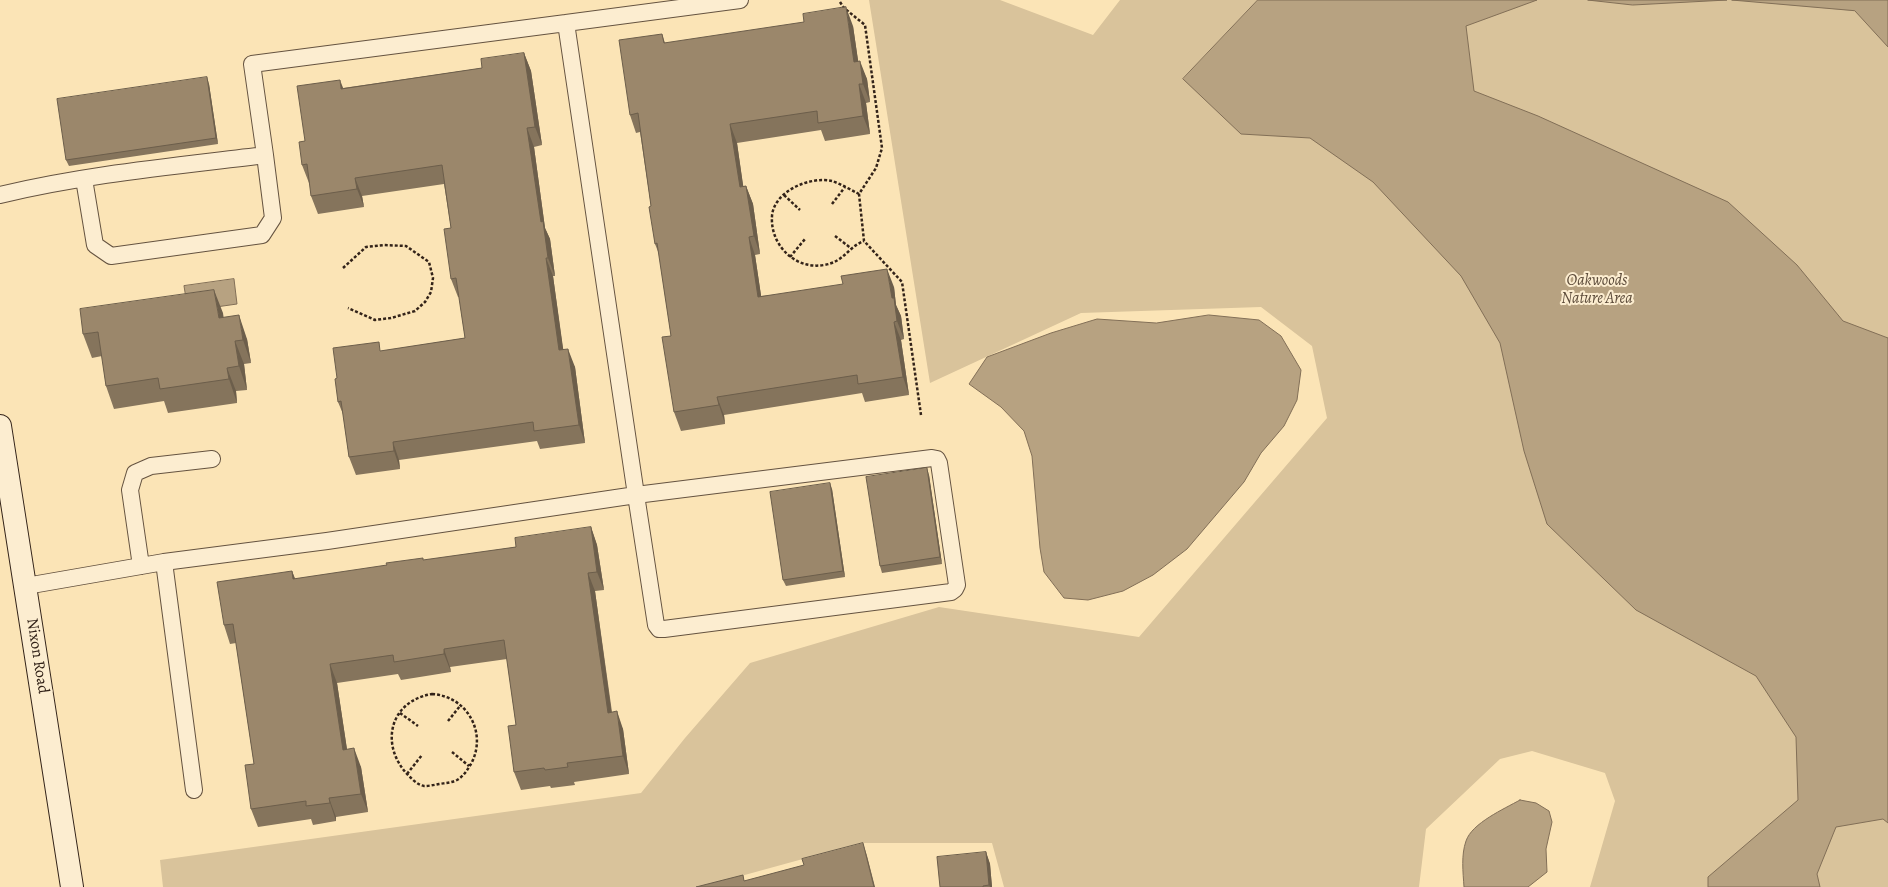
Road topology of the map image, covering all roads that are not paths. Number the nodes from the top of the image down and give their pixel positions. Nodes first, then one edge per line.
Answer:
1 (740, 0) edge
2 (566, 23) junction
3 (265, 155) junction
4 (84, 178) junction
5 (0, 195) edge
6 (0, 426) edge
7 (212, 459) dead end
8 (636, 495) junction
9 (164, 562) junction
10 (141, 566) junction
11 (26, 586) junction
12 (194, 790) dead end
13 (72, 887) edge

1 - 2 lane
2 - 3 lane
2 - 8 lane
3 - 4 lane
3 - 4 lane
4 - 5 lane
6 - 11 main road, Nixon Road
7 - 10 lane
8 - 8 lane
8 - 9 lane
9 - 10 lane
9 - 12 lane
10 - 11 lane
11 - 13 main road, Nixon Road

